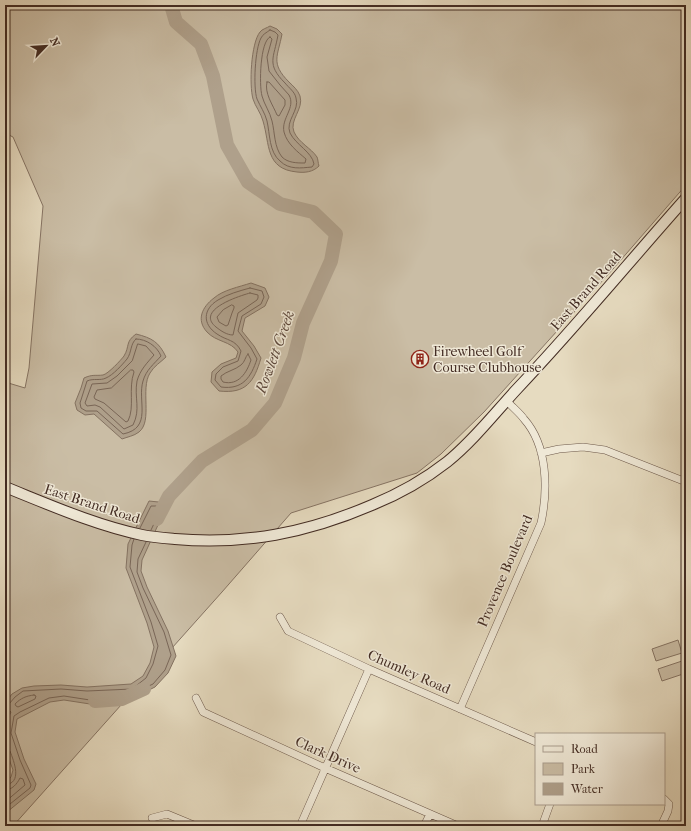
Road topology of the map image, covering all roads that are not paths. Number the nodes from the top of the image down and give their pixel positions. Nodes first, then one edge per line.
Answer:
1 (686, 198) edge
2 (506, 401) junction
3 (541, 453) junction
4 (686, 482) edge
5 (5, 487) edge
6 (280, 617) dead end
7 (369, 669) junction
8 (196, 698) dead end
9 (460, 709) junction
10 (535, 742) edge
11 (325, 768) junction
12 (666, 801) edge
13 (550, 805) edge
14 (430, 814) junction
15 (152, 818) dead end
16 (196, 826) edge
17 (300, 826) edge
18 (424, 826) edge
19 (458, 826) edge
20 (542, 826) edge
21 (661, 826) edge

1 - 2 main road, East Brand Road
2 - 3 street, Provence Boulevard
2 - 5 main road, East Brand Road
3 - 4 street
3 - 9 street, Provence Boulevard
6 - 7 street, Chumley Road
7 - 9 street, Chumley Road
7 - 11 street
8 - 11 street, Clark Drive
9 - 10 street, Chumley Road
11 - 14 street, Clark Drive
11 - 17 street
12 - 21 street
13 - 20 street
14 - 18 street
14 - 19 street, Clark Drive
15 - 16 street

